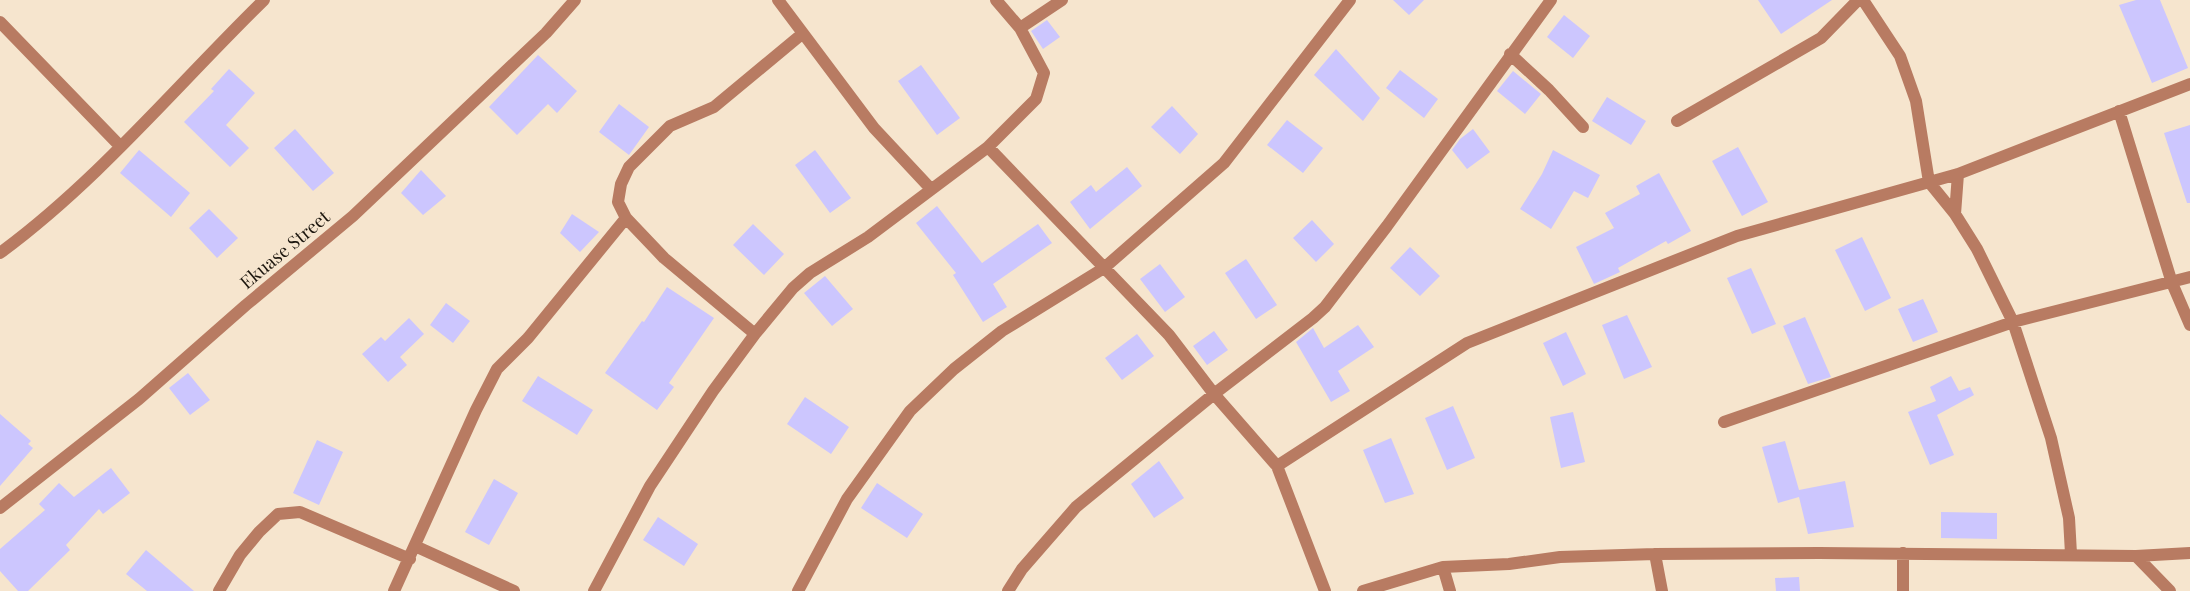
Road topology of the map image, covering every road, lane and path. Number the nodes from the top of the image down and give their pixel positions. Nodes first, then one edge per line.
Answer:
1 (575, 0) edge
2 (778, 0) edge
3 (996, 0) edge
4 (1062, 0) edge
5 (1350, 0) edge
6 (1551, 0) edge
7 (1858, 0) edge
8 (1863, 0) edge
9 (262, 1) edge
10 (0, 22) edge
11 (1020, 28) junction
12 (802, 34) junction
13 (1510, 54) junction
14 (2190, 84) edge
15 (2119, 111) junction
16 (1677, 121) dead end
17 (1583, 126) dead end
18 (120, 146) junction
19 (988, 147) junction
20 (1958, 174) junction
21 (1929, 182) junction
22 (931, 189) junction
23 (1955, 214) junction
24 (626, 218) junction
25 (0, 254) edge
26 (1104, 268) junction
27 (2190, 277) edge
28 (2172, 283) junction
29 (2013, 322) junction
30 (2190, 325) edge
31 (755, 334) junction
32 (1214, 394) junction
33 (1724, 422) dead end
34 (1277, 466) junction
35 (0, 508) edge
36 (415, 546) junction
37 (2190, 552) edge
38 (1903, 553) junction
39 (1655, 554) junction
40 (2071, 554) junction
41 (2136, 556) junction
42 (410, 559) junction
43 (1443, 567) junction
44 (219, 591) edge
45 (394, 591) edge
46 (514, 591) edge
47 (594, 591) edge
48 (798, 591) edge
49 (1008, 591) edge
50 (1325, 591) edge
51 (1363, 591) edge
52 (1450, 591) edge
53 (1662, 591) edge
54 (1903, 591) edge
55 (2170, 591) edge

1 - 35 street, Ekuase Street
2 - 12 street
3 - 11 street
4 - 11 street
5 - 26 street
6 - 13 street
7 - 16 street
8 - 21 street
9 - 18 street
10 - 18 street
11 - 19 street
12 - 22 street
12 - 24 street
13 - 17 street
13 - 32 street
14 - 15 street
15 - 20 street
15 - 28 street
18 - 25 street
19 - 22 street
19 - 26 street
20 - 21 street
20 - 23 street
21 - 23 street
21 - 34 street
22 - 31 street
23 - 29 street
24 - 31 street
24 - 36 street
26 - 32 street
26 - 48 street
27 - 28 street
28 - 29 street
28 - 30 street
29 - 33 street
29 - 40 street
31 - 47 street
32 - 34 street
32 - 49 street
34 - 50 street
36 - 42 street
36 - 46 street
37 - 41 street
38 - 39 street
38 - 40 street
38 - 54 street
39 - 43 street
39 - 53 street
40 - 41 street
41 - 55 street
42 - 44 street
42 - 45 street
43 - 51 street
43 - 52 street

